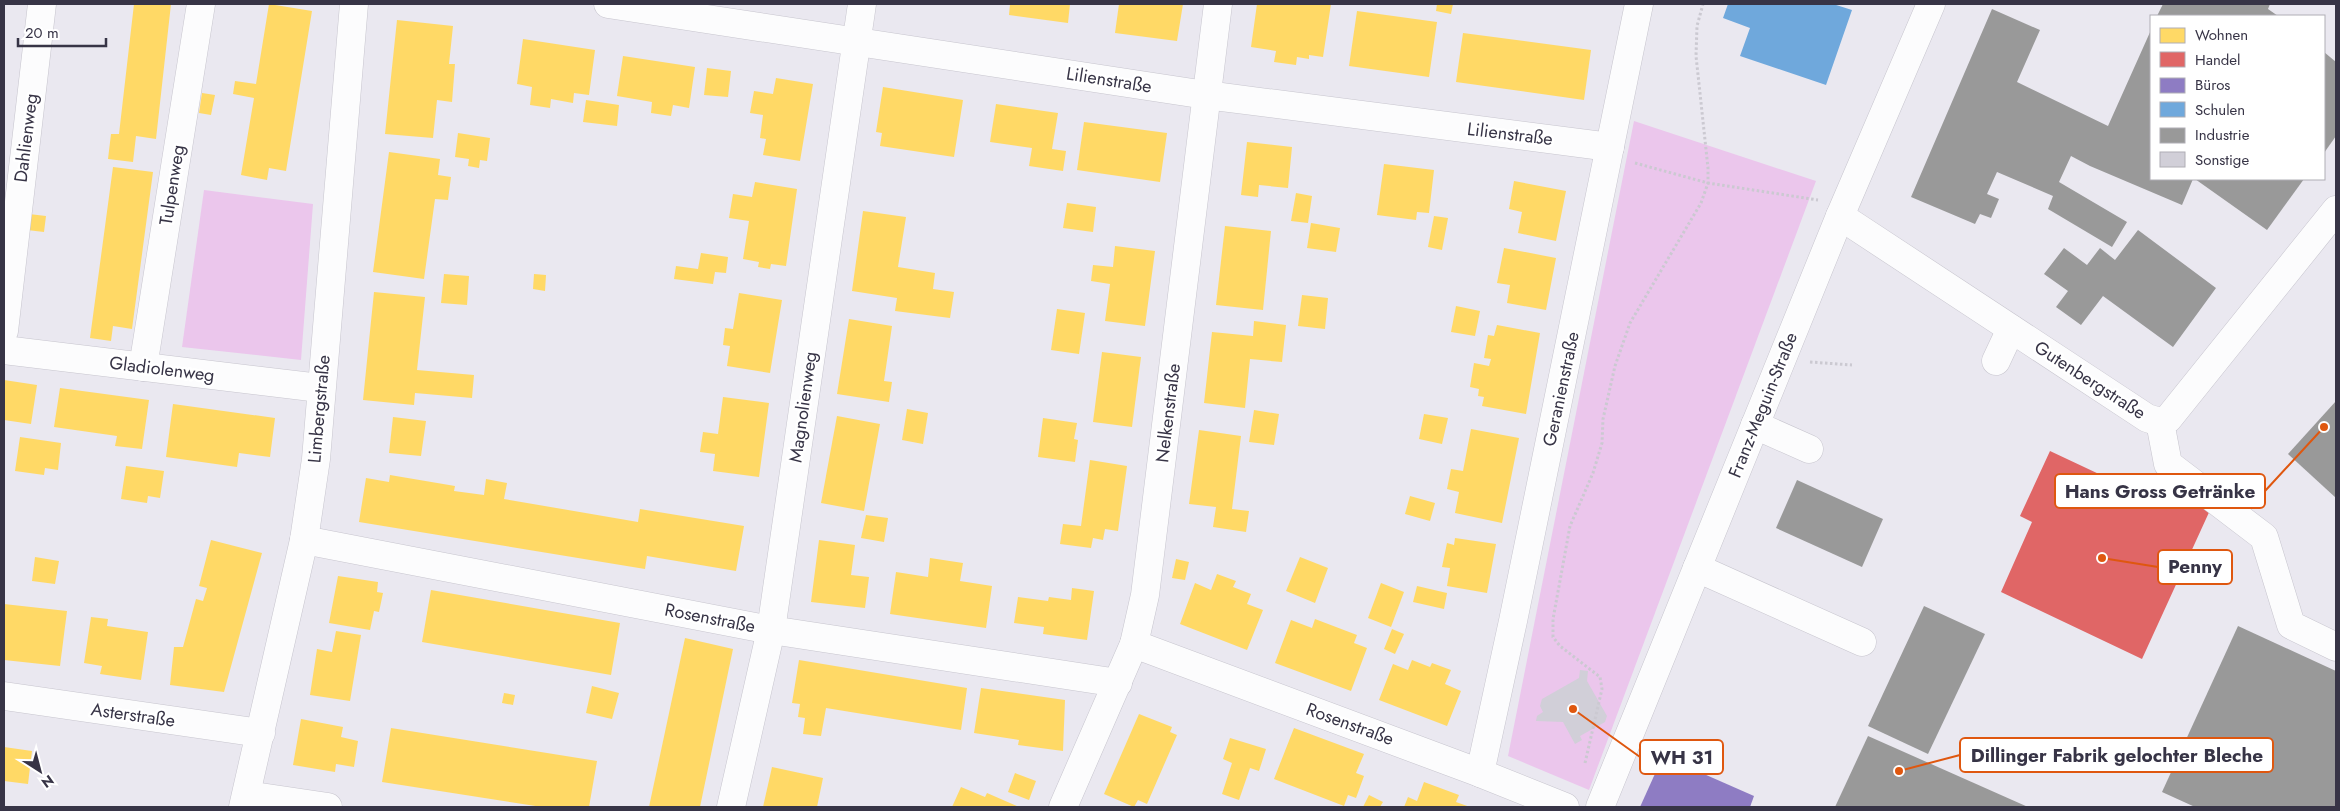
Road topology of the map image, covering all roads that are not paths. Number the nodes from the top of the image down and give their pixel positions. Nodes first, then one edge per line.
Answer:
1 (42, 4) edge
2 (201, 4) edge
3 (354, 4) edge
4 (608, 4) edge
5 (862, 4) edge
6 (1218, 4) edge
7 (1639, 4) edge
8 (1931, 4) edge
9 (857, 42) junction
10 (1206, 95) junction
11 (1609, 151) junction
12 (1842, 210) junction
13 (2336, 210) edge
14 (2011, 329) junction
15 (4, 332) edge
16 (4, 350) edge
17 (1996, 361) dead end
18 (143, 367) junction
19 (320, 388) junction
20 (2160, 422) junction
21 (1755, 425) junction
22 (1809, 449) dead end
23 (304, 540) junction
24 (1697, 568) junction
25 (771, 630) junction
26 (1862, 642) dead end
27 (1134, 644) junction
28 (2336, 646) edge
29 (1118, 682) junction
30 (4, 696) edge
31 (261, 733) junction
32 (1480, 773) junction
33 (245, 801) edge
34 (328, 807) edge
35 (731, 807) edge
36 (1063, 807) edge
37 (1565, 807) edge
38 (1600, 807) edge

1 - 15 street, Dahlienweg
2 - 18 street, Tulpenweg
3 - 19 street, Limbergstraße
4 - 9 street, Lilienstraße
5 - 9 street, Magnolienweg
6 - 10 street, Nelkenstraße
7 - 11 street, Geranienstraße
8 - 12 street, Franz-Meguin-Straße
9 - 10 street, Lilienstraße
9 - 25 street, Magnolienweg
10 - 11 street, Lilienstraße
10 - 27 street, Nelkenstraße
11 - 32 street, Geranienstraße
12 - 14 street, Gutenbergstraße
12 - 21 street, Franz-Meguin-Straße
13 - 20 street, Gutenbergstraße
14 - 17 street
14 - 20 street, Gutenbergstraße
16 - 18 street, Gladiolenweg
18 - 19 street, Gladiolenweg
19 - 23 street, Limbergstraße
20 - 28 street
21 - 22 street
21 - 24 street, Franz-Meguin-Straße
23 - 25 street, Rosenstraße
23 - 31 street, Limbergstraße
24 - 26 street
24 - 38 street, Franz-Meguin-Straße
25 - 29 street, Rosenstraße
25 - 35 street, Magnolienweg
27 - 29 street, Nelkenstraße
27 - 32 street, Rosenstraße
29 - 36 street, Nelkenstraße
30 - 31 street, Asterstraße
31 - 33 street, Limbergstraße
32 - 37 street, Rosenstraße
33 - 34 street

